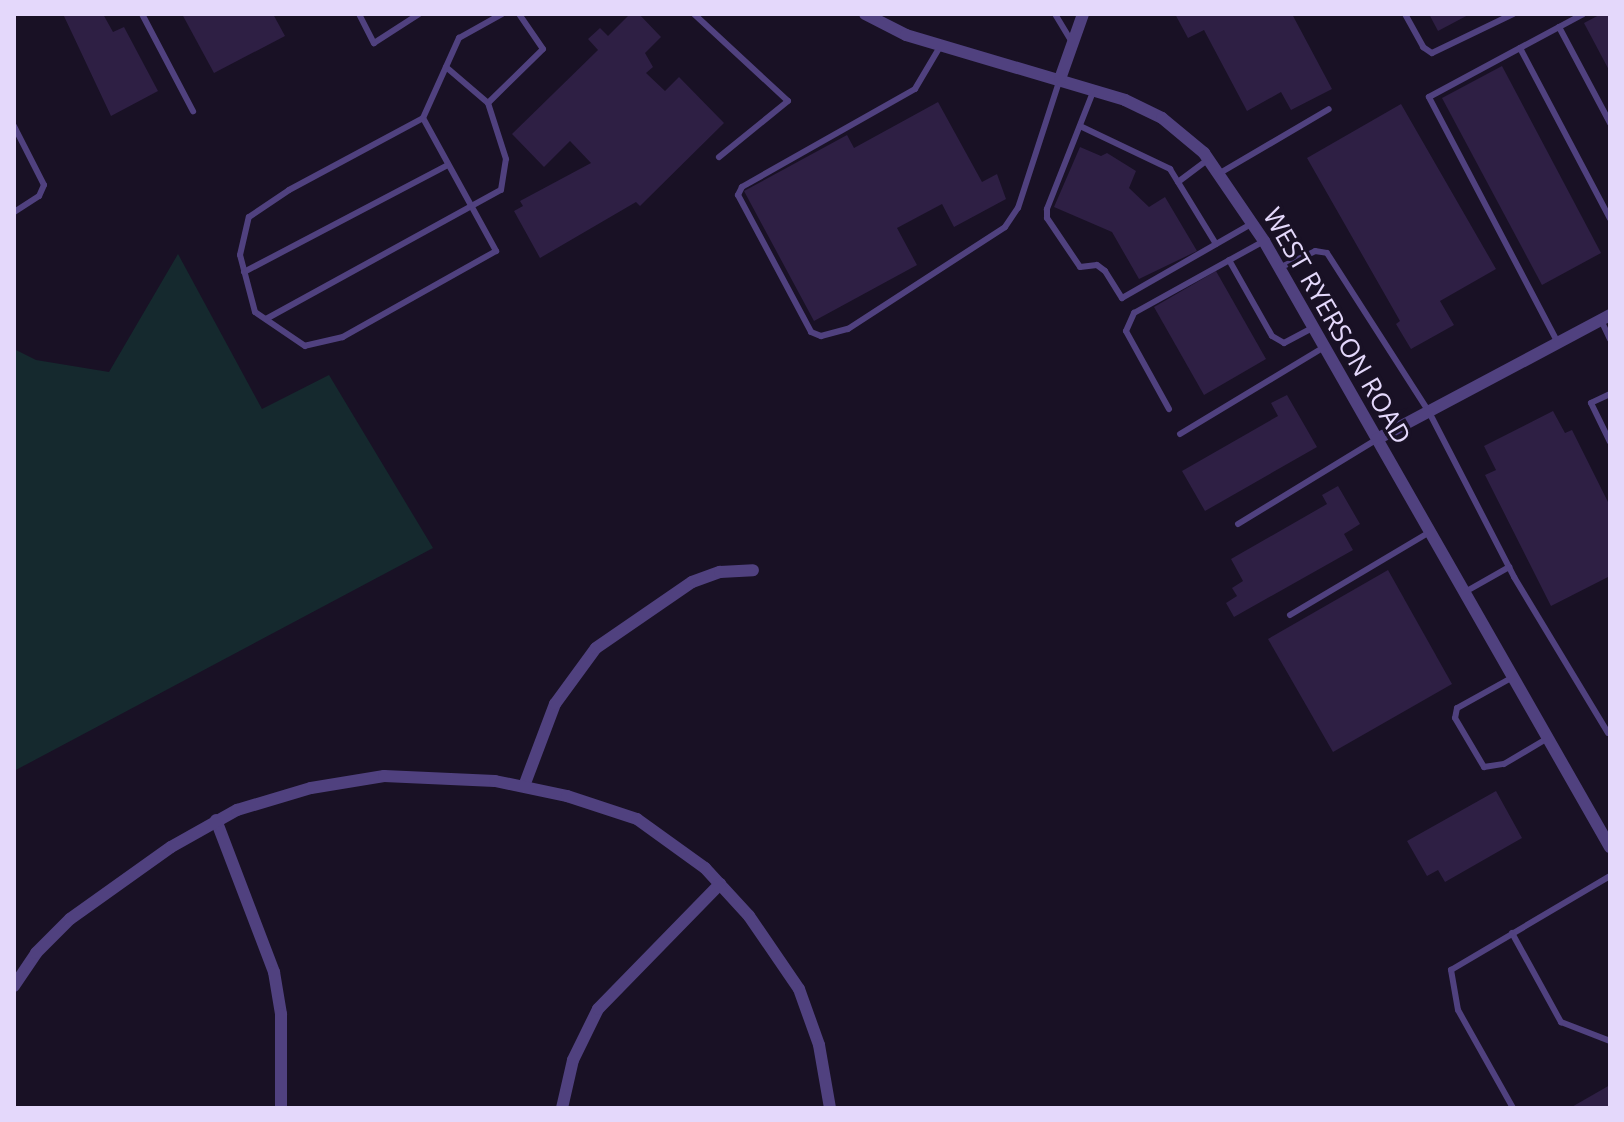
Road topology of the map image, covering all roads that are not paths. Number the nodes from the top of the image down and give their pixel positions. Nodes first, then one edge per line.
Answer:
1 (142, 14) edge
2 (359, 14) edge
3 (419, 14) edge
4 (502, 14) edge
5 (519, 14) edge
6 (694, 14) edge
7 (865, 14) edge
8 (1055, 14) edge
9 (1083, 14) edge
10 (1405, 14) edge
11 (1513, 14) edge
12 (1583, 14) edge
13 (405, 18) edge
14 (1559, 27) junction
15 (1071, 41) junction
16 (941, 45) junction
17 (1520, 48) junction
18 (446, 67) junction
19 (1060, 79) junction
20 (1094, 90) junction
21 (488, 103) junction
22 (1329, 109) dead end
23 (193, 111) dead end
24 (423, 118) junction
25 (1610, 123) edge
26 (14, 126) edge
27 (1080, 126) junction
28 (719, 157) dead end
29 (1209, 159) junction
30 (448, 165) junction
31 (1220, 173) junction
32 (1178, 182) junction
33 (472, 208) junction
34 (14, 212) edge
35 (1610, 219) edge
36 (1253, 223) junction
37 (1264, 241) junction
38 (1216, 244) junction
39 (1229, 260) junction
40 (1279, 268) junction
41 (244, 272) junction
42 (1605, 318) edge
43 (266, 319) junction
44 (1313, 328) junction
45 (1610, 339) edge
46 (1558, 343) junction
47 (1324, 347) junction
48 (1610, 394) edge
49 (1169, 409) dead end
50 (1429, 412) junction
51 (1180, 434) dead end
52 (1377, 439) junction
53 (1610, 442) edge
54 (1238, 524) dead end
55 (1430, 532) junction
56 (1509, 567) junction
57 (753, 570) dead end
58 (1465, 592) junction
59 (1290, 615) dead end
60 (1513, 677) junction
61 (1608, 733) dead end
62 (1548, 738) junction
63 (524, 786) junction
64 (216, 820) junction
65 (1610, 847) edge
66 (1610, 876) edge
67 (720, 884) junction
68 (1512, 933) junction
69 (14, 986) edge
70 (1610, 1041) edge
71 (281, 1108) edge
72 (562, 1108) edge
73 (830, 1108) edge
74 (1513, 1108) edge

1 - 23 lane
2 - 13 lane
3 - 13 lane
4 - 18 lane
5 - 21 lane
6 - 28 lane
7 - 16 street, WEST RYERSON ROAD
8 - 15 lane
9 - 15 street
10 - 11 lane
12 - 14 lane
14 - 17 lane
14 - 25 lane
15 - 19 street
16 - 19 street, WEST RYERSON ROAD
16 - 19 lane
17 - 35 lane
17 - 46 lane
18 - 21 lane
18 - 24 lane
19 - 20 street, WEST RYERSON ROAD
20 - 27 lane
20 - 29 street, WEST RYERSON ROAD
21 - 33 lane
22 - 31 lane
24 - 30 lane
24 - 41 lane
26 - 34 lane
27 - 32 lane
27 - 38 lane
29 - 31 street, WEST RYERSON ROAD
29 - 32 lane
30 - 33 lane
30 - 41 lane
31 - 36 street, WEST RYERSON ROAD
32 - 38 lane
33 - 43 lane
33 - 43 lane
36 - 37 street, WEST RYERSON ROAD
36 - 38 lane
37 - 39 lane
37 - 40 street, WEST RYERSON ROAD
39 - 44 lane
39 - 49 lane
40 - 44 street, WEST RYERSON ROAD
40 - 50 lane
41 - 43 lane
42 - 45 lane
42 - 46 street
44 - 47 street, WEST RYERSON ROAD
46 - 50 street
47 - 51 lane
47 - 52 street, WEST RYERSON ROAD
48 - 53 lane
50 - 52 street
50 - 56 lane
52 - 54 lane
52 - 55 street, WEST RYERSON ROAD
55 - 58 street, WEST RYERSON ROAD
55 - 59 lane
56 - 58 lane
56 - 61 lane
57 - 63 street
58 - 60 street, WEST RYERSON ROAD
60 - 62 street, WEST RYERSON ROAD
60 - 62 lane
62 - 65 street, WEST RYERSON ROAD
63 - 64 street
63 - 67 street
64 - 69 street
64 - 71 street
66 - 68 lane
67 - 72 street
67 - 73 street
68 - 70 lane
68 - 74 lane

